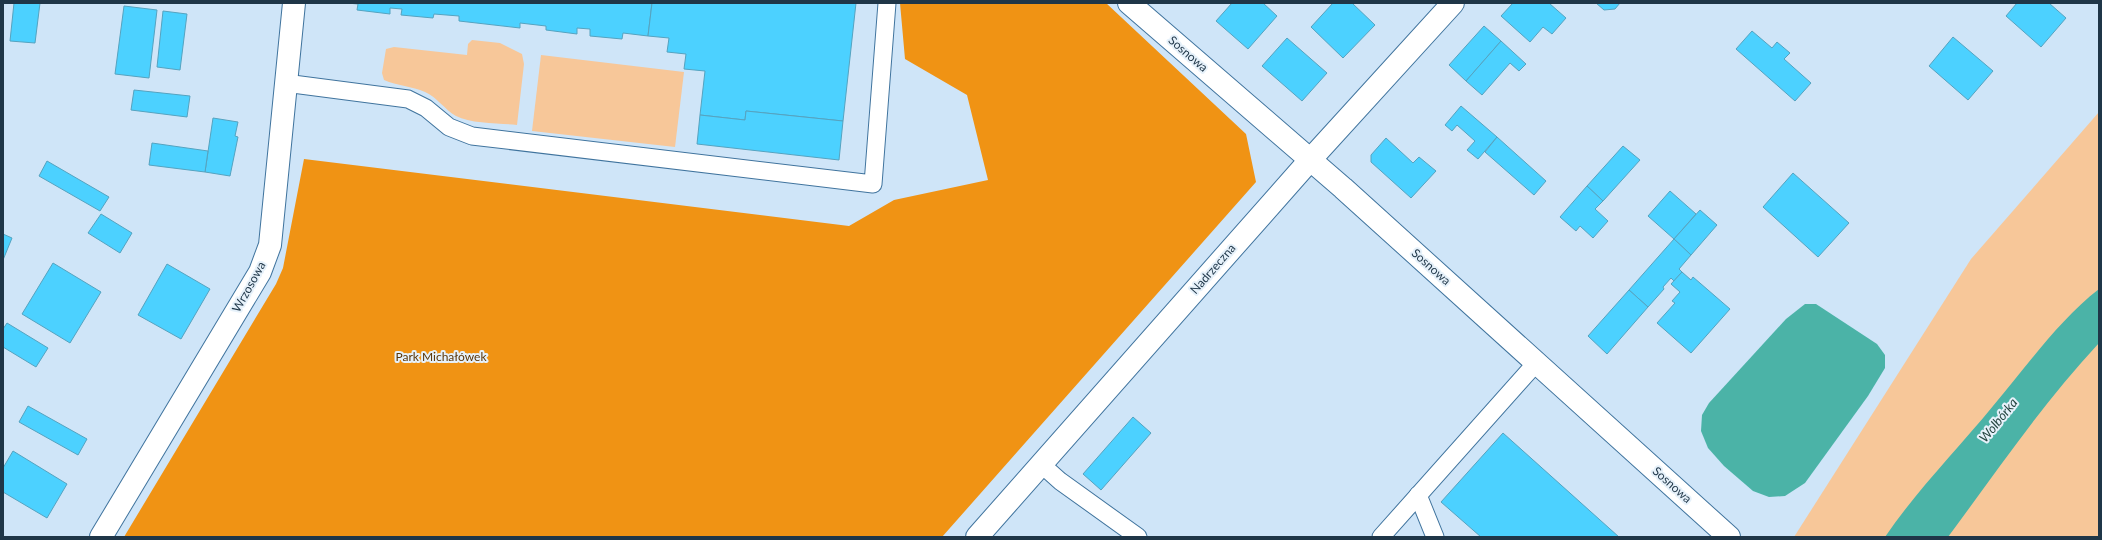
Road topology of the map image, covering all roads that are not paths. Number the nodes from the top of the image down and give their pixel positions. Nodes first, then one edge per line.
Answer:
1 (294, 3) edge
2 (887, 3) edge
3 (1128, 3) edge
4 (1453, 3) edge
5 (285, 83) junction
6 (1310, 160) junction
7 (1537, 362) junction
8 (1041, 464) junction
9 (1418, 495) junction
10 (101, 537) edge
11 (977, 537) edge
12 (1138, 537) edge
13 (1381, 537) edge
14 (1435, 537) edge
15 (1729, 537) edge

1 - 5 street, Wrzosowa
2 - 5 lane
3 - 6 street, Sosnowa
4 - 6 street, Nadrzeczna
5 - 10 street, Wrzosowa
6 - 7 street, Sosnowa
6 - 8 street, Nadrzeczna
7 - 9 lane
7 - 15 street, Sosnowa
8 - 11 street, Nadrzeczna
8 - 12 lane
9 - 13 lane
9 - 14 lane

